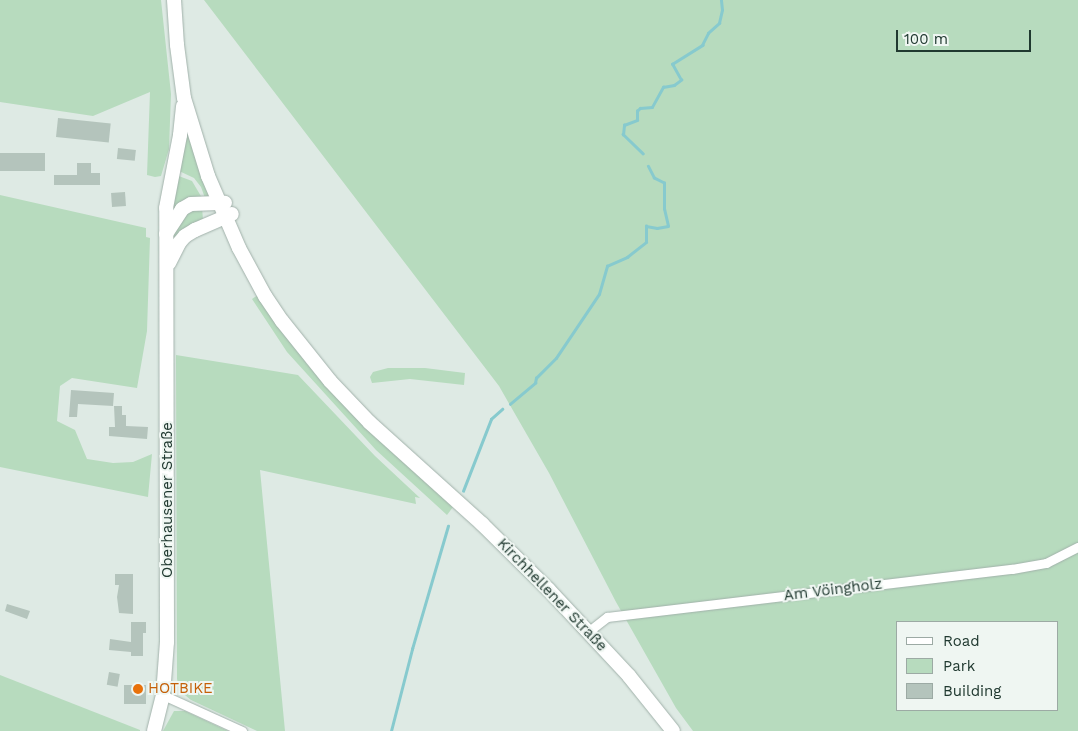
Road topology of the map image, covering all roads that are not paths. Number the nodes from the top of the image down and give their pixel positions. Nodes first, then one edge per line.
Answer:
1 (174, 0) edge
2 (179, 0) edge
3 (184, 98) junction
4 (226, 209) junction
5 (166, 234) junction
6 (168, 267) junction
7 (1078, 547) edge
8 (589, 631) junction
9 (163, 694) junction
10 (154, 731) edge
11 (242, 731) edge
12 (673, 731) edge

1 - 3 main road, Oberhausener Straße
2 - 4 main road
3 - 4 main road, Oberhausener Straße
3 - 5 main road, Oberhausener Straße
4 - 5 main road
4 - 6 main road, Oberhausener Straße
4 - 8 main road, Kirchhellener Straße
5 - 6 main road, Oberhausener Straße
6 - 9 main road, Oberhausener Straße
7 - 8 street, Am Vöingholz
8 - 12 main road, Kirchhellener Straße
9 - 10 main road, Oberhausener Straße
9 - 11 street

